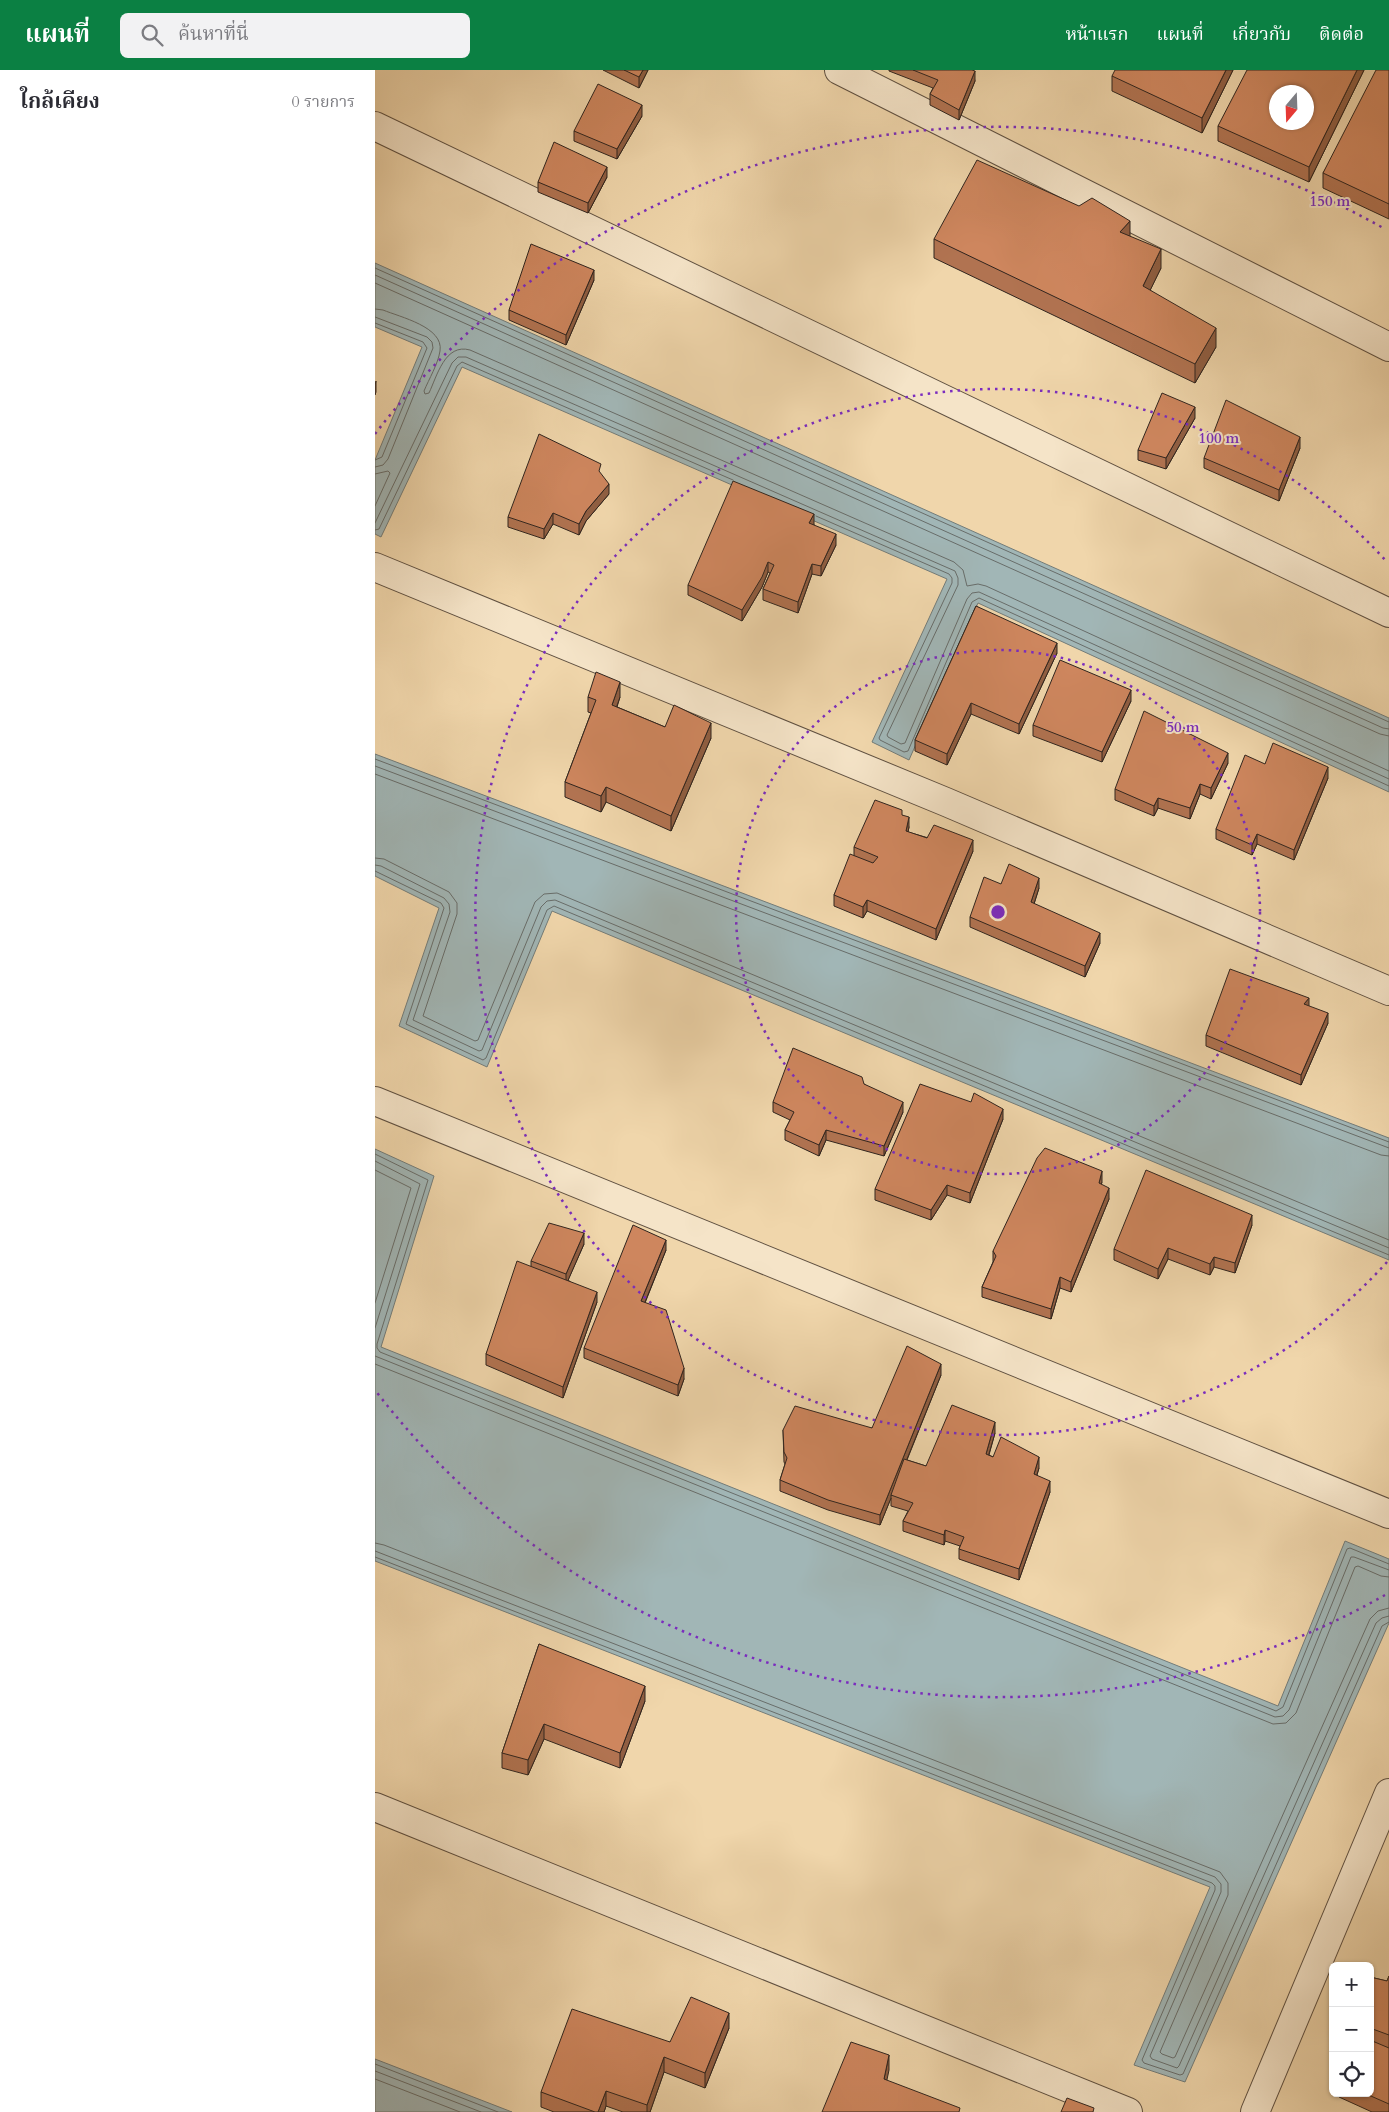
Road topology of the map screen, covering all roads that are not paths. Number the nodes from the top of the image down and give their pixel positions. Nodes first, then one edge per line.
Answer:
1 (839, 70) edge
2 (375, 126) edge
3 (1389, 347) edge
4 (375, 567) edge
5 (1389, 614) edge
6 (1389, 991) edge
7 (375, 1101) edge
8 (1389, 1514) edge
9 (1389, 1793) edge
10 (375, 1808) edge
11 (1128, 2112) edge
12 (1255, 2112) edge

1 - 3 street
2 - 5 street
4 - 6 street
7 - 8 street
9 - 12 street
10 - 11 street

